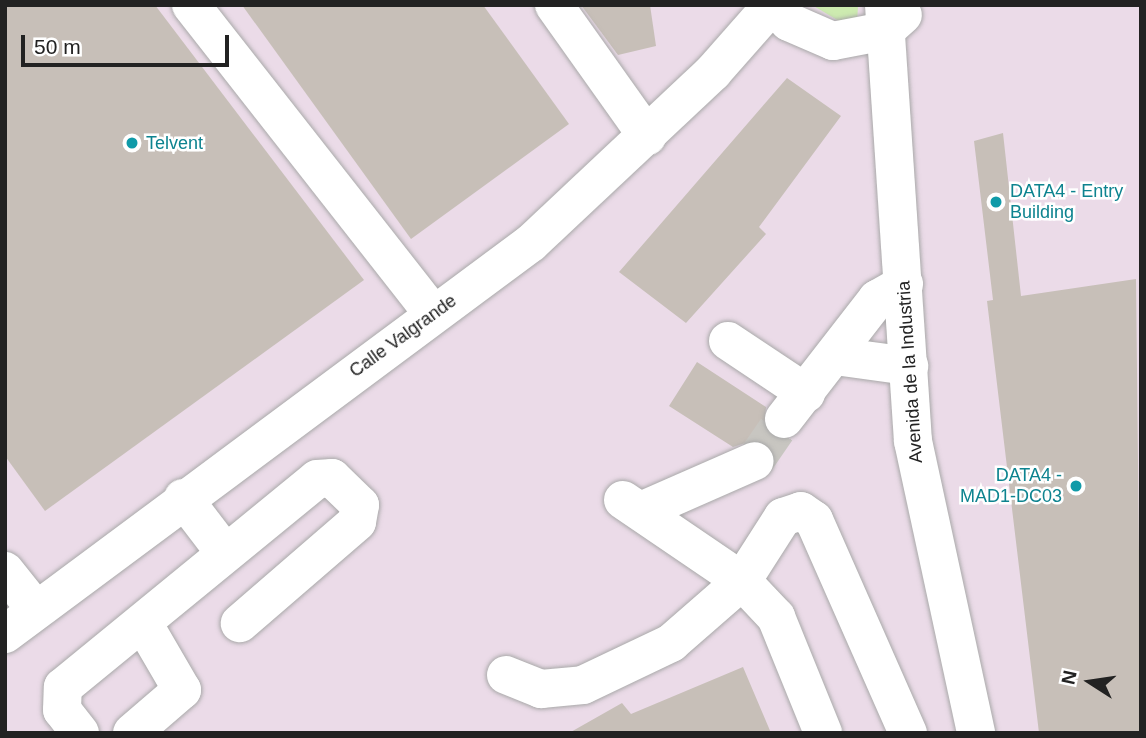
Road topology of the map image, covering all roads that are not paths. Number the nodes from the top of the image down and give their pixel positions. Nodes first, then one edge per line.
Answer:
1 (191, 5) edge
2 (554, 5) edge
3 (772, 5) edge
4 (893, 14) edge
5 (647, 136) junction
6 (904, 284) junction
7 (433, 314) junction
8 (728, 341) dead end
9 (835, 356) junction
10 (909, 366) junction
11 (755, 461) tunnel mouth
12 (183, 498) junction
13 (225, 553) junction
14 (5, 571) edge
15 (742, 582) junction
16 (36, 610) junction
17 (143, 623) junction
18 (240, 623) dead end
19 (5, 634) edge
20 (506, 675) dead end
21 (80, 733) edge
22 (132, 733) edge
23 (823, 733) edge
24 (908, 733) edge
25 (976, 733) edge

1 - 7 street
2 - 5 street
3 - 4 street
3 - 5 street, Calle Valgrande
4 - 6 street, Avenida de la Industria
5 - 7 street, Calle Valgrande
6 - 9 street
6 - 10 street, Avenida de la Industria
7 - 12 street, Calle Valgrande
8 - 9 street
9 - 10 street
10 - 25 street, Avenida de la Industria
11 - 15 street
12 - 13 street
12 - 16 street, Calle Valgrande
13 - 17 street
13 - 18 street
14 - 16 street
15 - 20 street
15 - 23 street
15 - 24 street
16 - 19 street, Calle Valgrande
17 - 21 street
17 - 22 street

